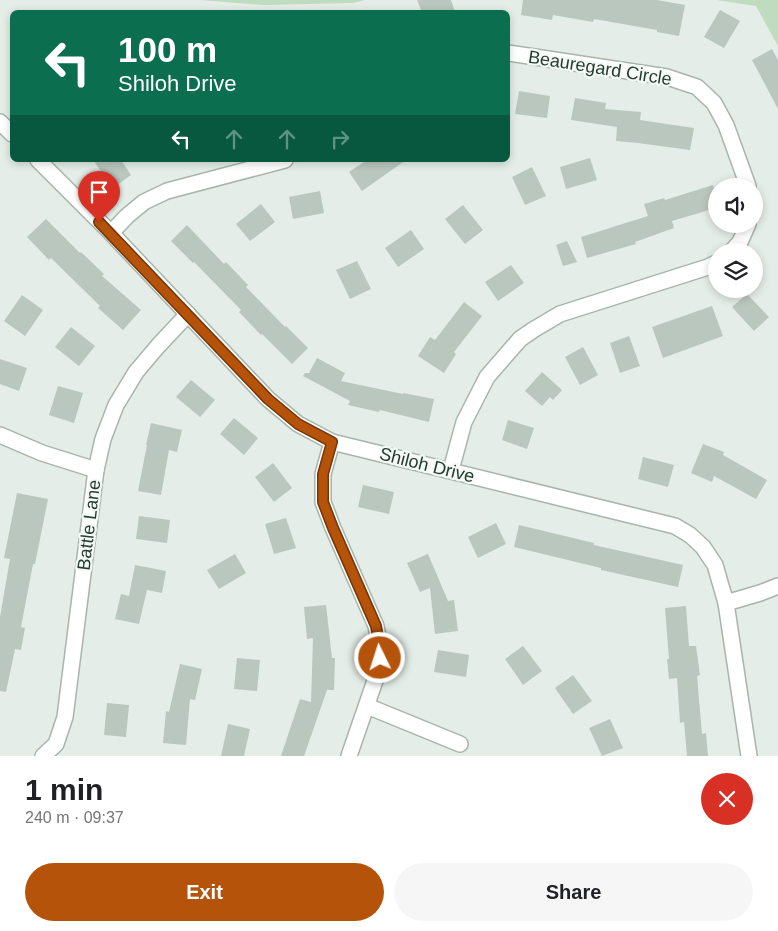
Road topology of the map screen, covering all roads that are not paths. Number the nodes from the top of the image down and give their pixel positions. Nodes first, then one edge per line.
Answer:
1 (510, 53) edge
2 (0, 122) edge
3 (10, 132) edge
4 (40, 162) edge
5 (277, 162) edge
6 (745, 178) edge
7 (111, 233) junction
8 (708, 266) edge
9 (188, 314) junction
10 (0, 435) edge
11 (332, 442) junction
12 (96, 470) junction
13 (451, 470) junction
14 (778, 586) edge
15 (726, 603) junction
16 (367, 706) junction
17 (460, 744) dead end
18 (43, 756) edge
19 (349, 756) edge
20 (749, 756) edge

1 - 6 street, Beauregard Circle
2 - 3 street
4 - 7 street, Shiloh Drive
5 - 7 street
7 - 9 street, Shiloh Drive
8 - 13 street
9 - 11 street, Shiloh Drive
9 - 12 street, Battle Lane
10 - 12 street
11 - 13 street, Shiloh Drive
11 - 16 street
12 - 18 street, Battle Lane
13 - 15 street, Shiloh Drive
14 - 15 street
15 - 20 street, Shiloh Drive
16 - 17 street
16 - 19 street

